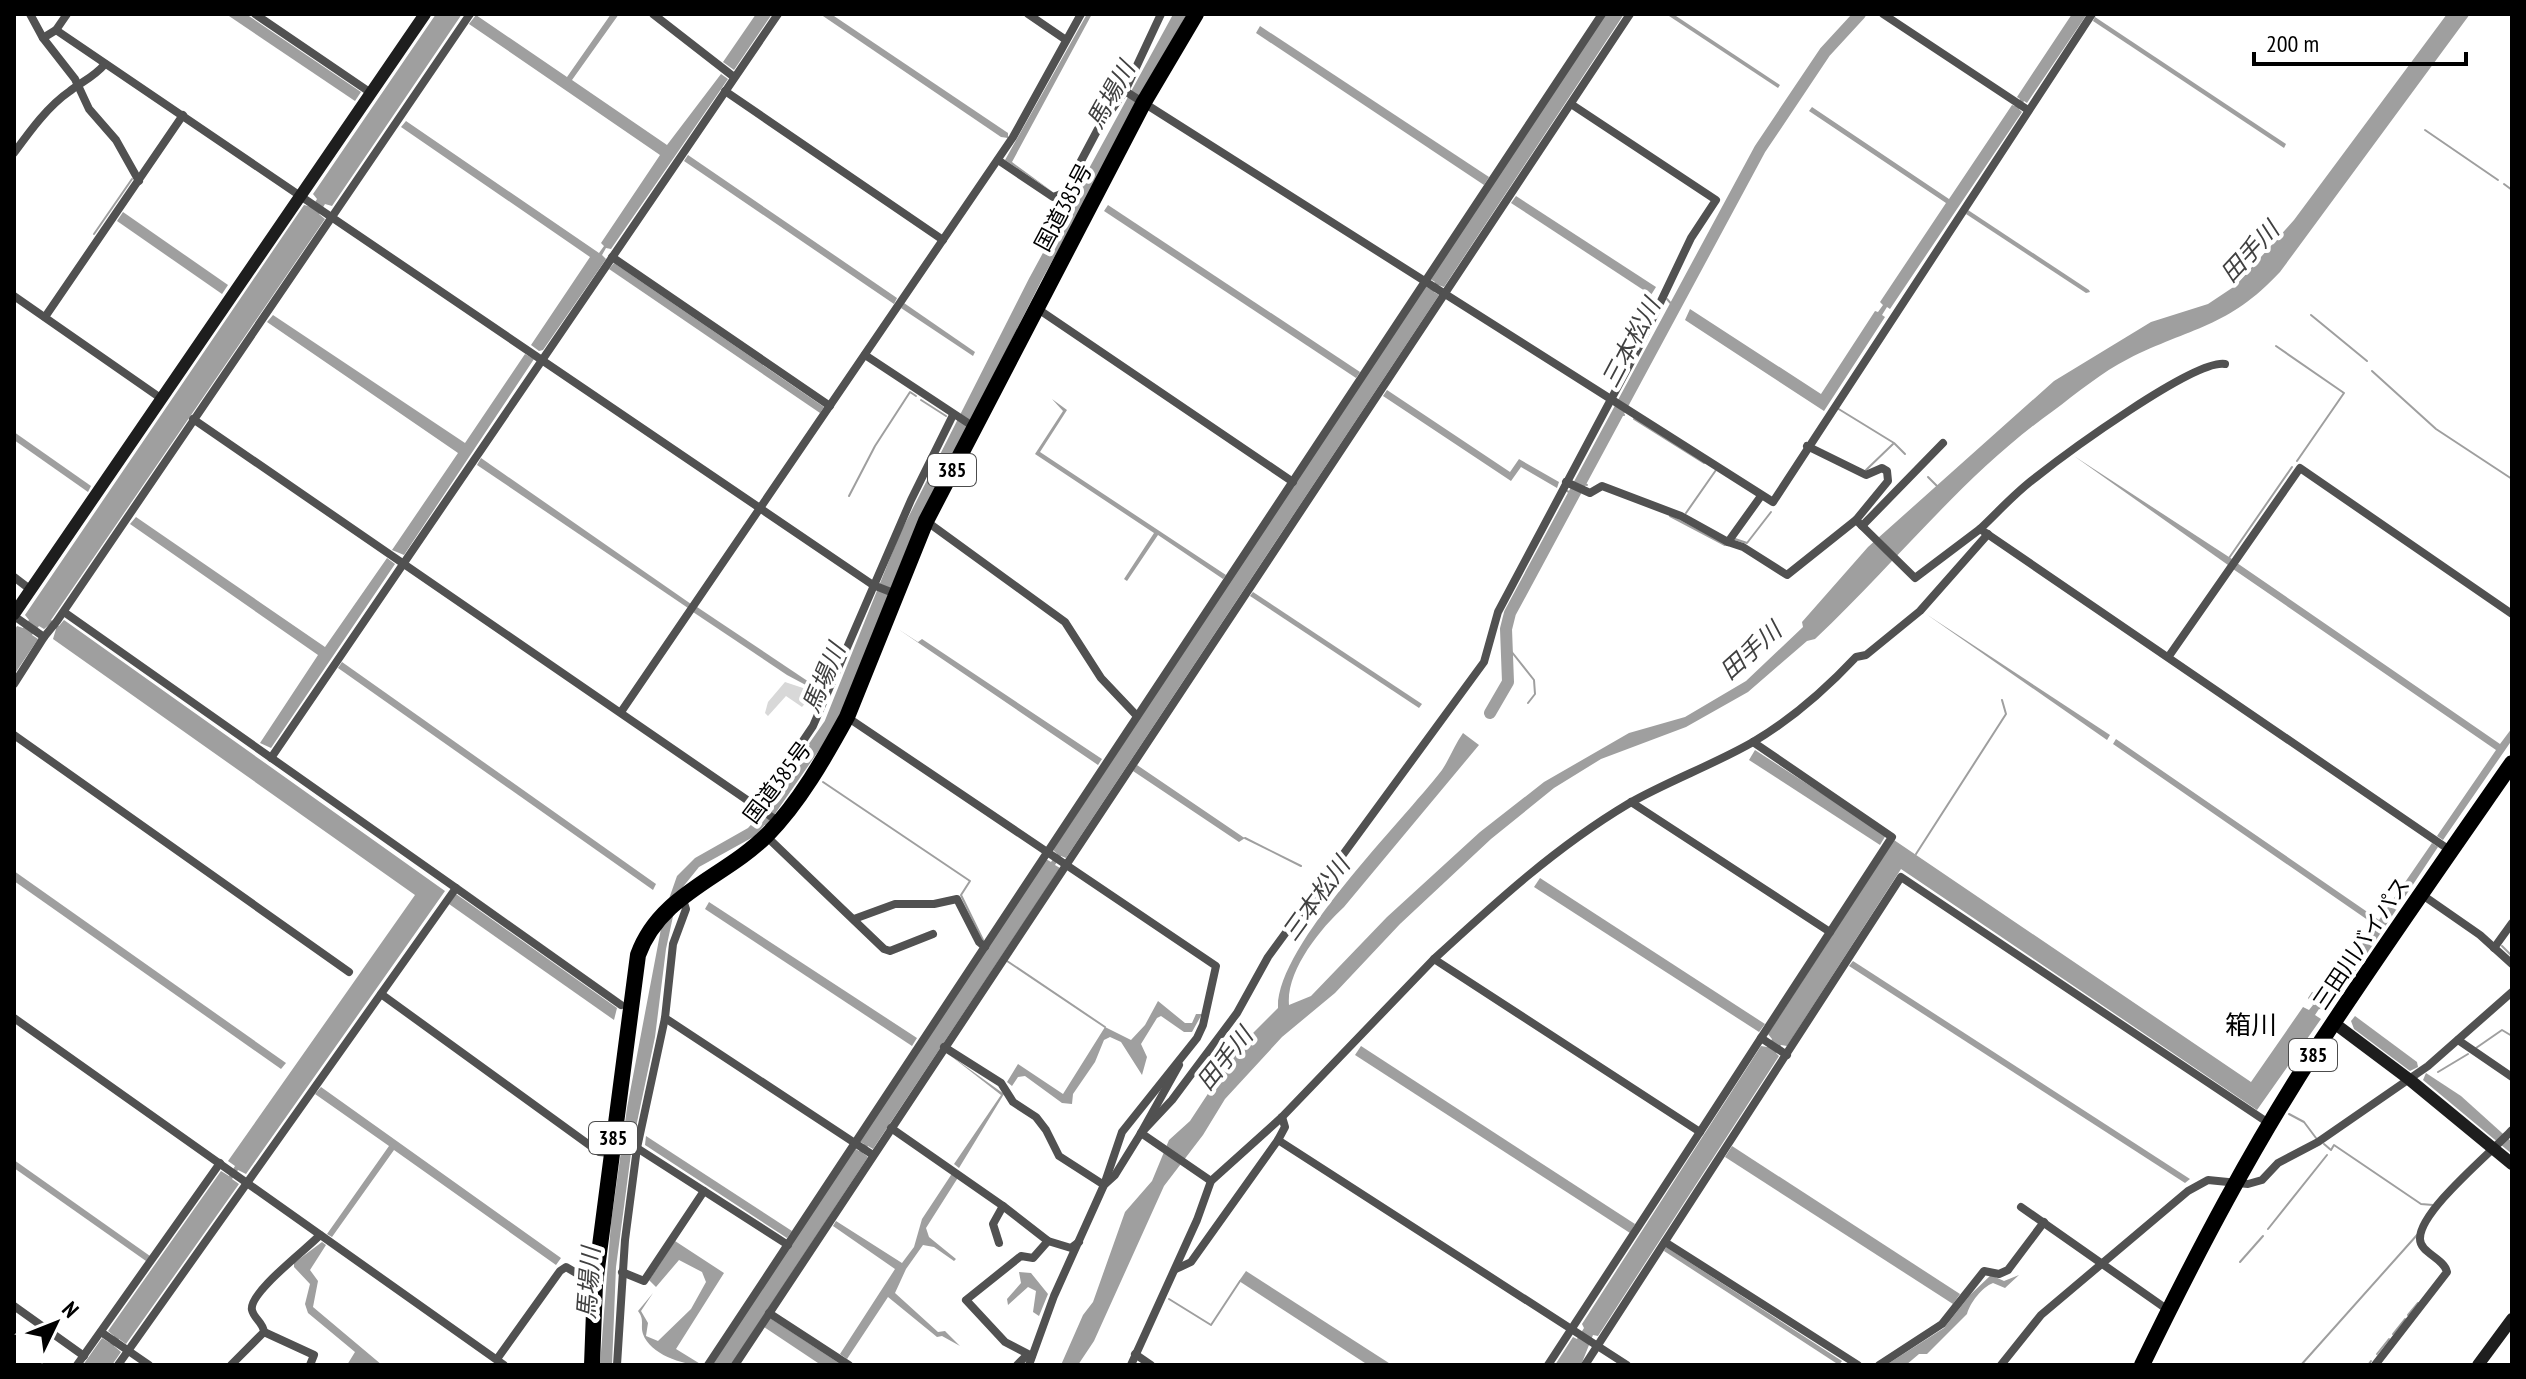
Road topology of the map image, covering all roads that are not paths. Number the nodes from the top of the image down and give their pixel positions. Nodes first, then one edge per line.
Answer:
1 (30, 14) edge
2 (67, 14) edge
3 (255, 14) edge
4 (425, 14) edge
5 (470, 14) edge
6 (653, 14) edge
7 (778, 14) edge
8 (1028, 14) edge
9 (1081, 14) edge
10 (1161, 14) edge
11 (1196, 14) edge
12 (1602, 14) edge
13 (1630, 14) edge
14 (1883, 14) edge
15 (2092, 14) edge
16 (56, 30) junction
17 (43, 38) junction
18 (1066, 40) junction
19 (105, 64) junction
20 (734, 77) junction
21 (77, 87) junction
22 (725, 91) junction
23 (371, 93) junction
24 (1134, 96) junction
25 (1571, 104) junction
26 (2022, 106) junction
27 (183, 115) junction
28 (14, 153) edge
29 (998, 160) junction
30 (139, 181) junction
31 (306, 199) junction
32 (328, 214) junction
33 (943, 240) junction
34 (612, 257) junction
35 (1434, 287) junction
36 (14, 296) edge
37 (1035, 306) junction
38 (45, 317) junction
39 (865, 355) junction
40 (542, 359) junction
41 (2225, 364) dead end
42 (162, 399) junction
43 (1611, 399) junction
44 (830, 406) junction
45 (954, 416) junction
46 (193, 419) junction
47 (972, 426) junction
48 (1943, 443) dead end
49 (1807, 446) junction
50 (1293, 482) junction
51 (1566, 482) junction
52 (1761, 496) junction
53 (761, 508) junction
54 (926, 521) junction
55 (1861, 525) junction
56 (1984, 532) junction
57 (1728, 542) junction
58 (403, 563) junction
59 (14, 577) edge
60 (874, 585) junction
61 (31, 590) junction
62 (893, 593) junction
63 (64, 612) junction
64 (2512, 614) edge
65 (14, 615) edge
66 (40, 634) junction
67 (2169, 656) junction
68 (14, 684) edge
69 (621, 712) junction
70 (1137, 716) junction
71 (847, 717) junction
72 (14, 735) edge
73 (1753, 742) junction
74 (265, 753) junction
75 (2512, 763) edge
76 (1631, 802) junction
77 (760, 807) junction
78 (776, 820) junction
79 (766, 836) junction
80 (2451, 851) junction
81 (1056, 859) junction
82 (456, 888) junction
83 (2421, 894) junction
84 (682, 897) junction
85 (854, 919) junction
86 (2512, 923) edge
87 (1830, 932) junction
88 (933, 934) dead end
89 (985, 947) junction
90 (2494, 948) junction
91 (1434, 959) junction
92 (2512, 964) edge
93 (349, 972) dead end
94 (2512, 992) edge
95 (381, 994) junction
96 (621, 1005) dead end
97 (14, 1018) edge
98 (665, 1018) junction
99 (2334, 1023) junction
100 (1765, 1040) junction
101 (2458, 1040) junction
102 (944, 1047) junction
103 (1783, 1053) junction
104 (1182, 1056) junction
105 (2512, 1077) edge
106 (2410, 1080) junction
107 (1282, 1117) junction
108 (2270, 1124) junction
109 (891, 1128) junction
110 (1700, 1132) junction
111 (2510, 1132) edge
112 (1144, 1135) junction
113 (1278, 1140) junction
114 (2495, 1147) junction
115 (637, 1148) junction
116 (864, 1149) junction
117 (611, 1153) junction
118 (220, 1163) junction
119 (2512, 1164) edge
120 (1211, 1181) junction
121 (2236, 1181) junction
122 (247, 1183) junction
123 (1104, 1185) junction
124 (704, 1191) junction
125 (1003, 1206) junction
126 (2021, 1207) dead end
127 (2044, 1222) junction
128 (320, 1235) junction
129 (1048, 1241) junction
130 (1080, 1242) junction
131 (1665, 1242) junction
132 (999, 1243) dead end
133 (788, 1245) junction
134 (2103, 1263) junction
135 (1176, 1269) junction
136 (622, 1272) junction
137 (595, 1284) junction
138 (14, 1306) edge
139 (2168, 1310) junction
140 (769, 1313) junction
141 (2512, 1319) edge
142 (101, 1332) junction
143 (264, 1332) junction
144 (1575, 1332) junction
145 (1594, 1344) junction
146 (128, 1351) junction
147 (1135, 1354) junction
148 (84, 1356) junction
149 (1029, 1359) edge
150 (500, 1362) edge
151 (1847, 1363) edge
152 (77, 1365) edge
153 (118, 1365) edge
154 (149, 1365) edge
155 (231, 1365) edge
156 (310, 1365) edge
157 (592, 1365) edge
158 (617, 1365) edge
159 (708, 1365) edge
160 (735, 1365) edge
161 (849, 1365) edge
162 (1017, 1365) edge
163 (1131, 1365) edge
164 (1151, 1365) edge
165 (1548, 1365) edge
166 (1585, 1365) edge
167 (1627, 1365) edge
168 (1858, 1365) edge
169 (1879, 1365) edge
170 (2001, 1365) edge
171 (2142, 1365) edge
172 (2375, 1365) edge
173 (2478, 1365) edge

1 - 17 street
2 - 16 street
3 - 23 street
4 - 23 street
5 - 32 street
6 - 20 street
7 - 20 street
8 - 18 street
9 - 18 street
10 - 24 street
11 - 24 highway, 国道385号 / 385
12 - 35 street
13 - 25 street
14 - 26 street
15 - 26 street
16 - 17 street
16 - 19 street
17 - 21 street
18 - 29 street
19 - 21 street
19 - 27 street
20 - 22 street
21 - 28 street
21 - 30 street
22 - 33 street
22 - 34 street
23 - 31 street
24 - 29 street
24 - 35 street
24 - 37 highway, 国道385号 / 385
25 - 35 street
25 - 43 street
26 - 49 street
27 - 30 street
27 - 31 street
29 - 33 street
30 - 38 street
31 - 32 street
31 - 42 street
32 - 40 street
32 - 46 street
33 - 39 street
34 - 40 street
34 - 44 street
35 - 43 street
35 - 50 street
35 - 81 street
36 - 38 street
37 - 47 highway, 国道385号 / 385
37 - 50 street
38 - 42 street
39 - 44 street
39 - 45 street
40 - 53 street
40 - 58 street
41 - 56 street
42 - 61 street
43 - 51 street
43 - 52 street
44 - 53 street
45 - 47 street
45 - 60 street
46 - 58 street
46 - 63 street
47 - 54 highway, 国道385号 / 385
48 - 55 street
49 - 52 street
49 - 55 street
50 - 70 street
51 - 57 street
51 - 112 street
52 - 57 street
53 - 60 street
53 - 69 street
54 - 62 highway, 国道385号 / 385
54 - 70 street
55 - 56 street
55 - 57 street
56 - 67 street
56 - 73 street
58 - 69 street
58 - 74 street
59 - 61 street
60 - 62 street
60 - 77 street
61 - 65 street
62 - 71 highway, 国道385号 / 385
63 - 66 street
63 - 74 street
64 - 67 street
65 - 66 street
66 - 68 street
67 - 80 street
69 - 77 street
70 - 81 street
71 - 78 highway, 国道385号 / 385
71 - 81 street
72 - 93 street
73 - 76 street
73 - 87 street
74 - 82 street
75 - 80 highway, 三田川バイパス / 385
76 - 87 street
76 - 91 street
77 - 78 street
78 - 79 highway, 国道385号 / 385
79 - 84 highway, 国道385号 / 385
79 - 85 street
80 - 83 highway, 三田川バイパス / 385
81 - 89 street
81 - 102 street
81 - 104 street
82 - 95 street
82 - 96 street
83 - 90 street
83 - 99 highway, 三田川バイパス / 385
84 - 98 street
84 - 117 highway, 国道385号 / 385
85 - 88 street
85 - 89 street
86 - 90 street
87 - 100 street
89 - 116 street
90 - 92 street
91 - 107 street
91 - 110 street
94 - 101 street
95 - 117 street
95 - 122 street
97 - 118 street
98 - 115 street
98 - 116 street
99 - 106 street
99 - 108 highway, 三田川バイパス / 385
100 - 103 street
100 - 110 street
101 - 105 street
101 - 106 street
102 - 109 street
102 - 123 street
103 - 108 street
103 - 131 street
104 - 112 street
104 - 123 street
106 - 114 street
106 - 121 street
107 - 113 street
107 - 120 street
108 - 121 highway, 三田川バイパス / 385
109 - 116 street
109 - 125 street
110 - 144 street
111 - 114 street
112 - 120 street
112 - 123 street
113 - 135 street
113 - 144 street
114 - 119 street
114 - 172 street
115 - 124 street
115 - 136 street
116 - 133 street
116 - 140 street
117 - 137 highway, 国道385号 / 385
118 - 122 street
118 - 142 street
120 - 135 street
121 - 134 street
121 - 139 highway, 三田川バイパス / 385
122 - 128 street
122 - 146 street
123 - 130 street
124 - 133 street
124 - 136 street
125 - 129 street
125 - 132 street
126 - 127 street
127 - 134 street
127 - 169 street
128 - 143 street
128 - 150 street
129 - 130 street
129 - 149 street
130 - 149 street
131 - 145 street
131 - 151 street
133 - 159 street
134 - 139 street
134 - 170 street
135 - 147 street
136 - 158 street
137 - 150 street
137 - 157 highway, 国道385号 / 385
138 - 148 street
139 - 171 highway, 三田川バイパス / 385
140 - 160 street
140 - 161 street
141 - 173 street
142 - 146 street
142 - 148 street
143 - 155 street
143 - 156 street
144 - 145 street
144 - 165 street
145 - 166 street
145 - 167 street
146 - 153 street
146 - 154 street
147 - 163 street
147 - 164 street
148 - 152 street
149 - 162 street
151 - 168 street

